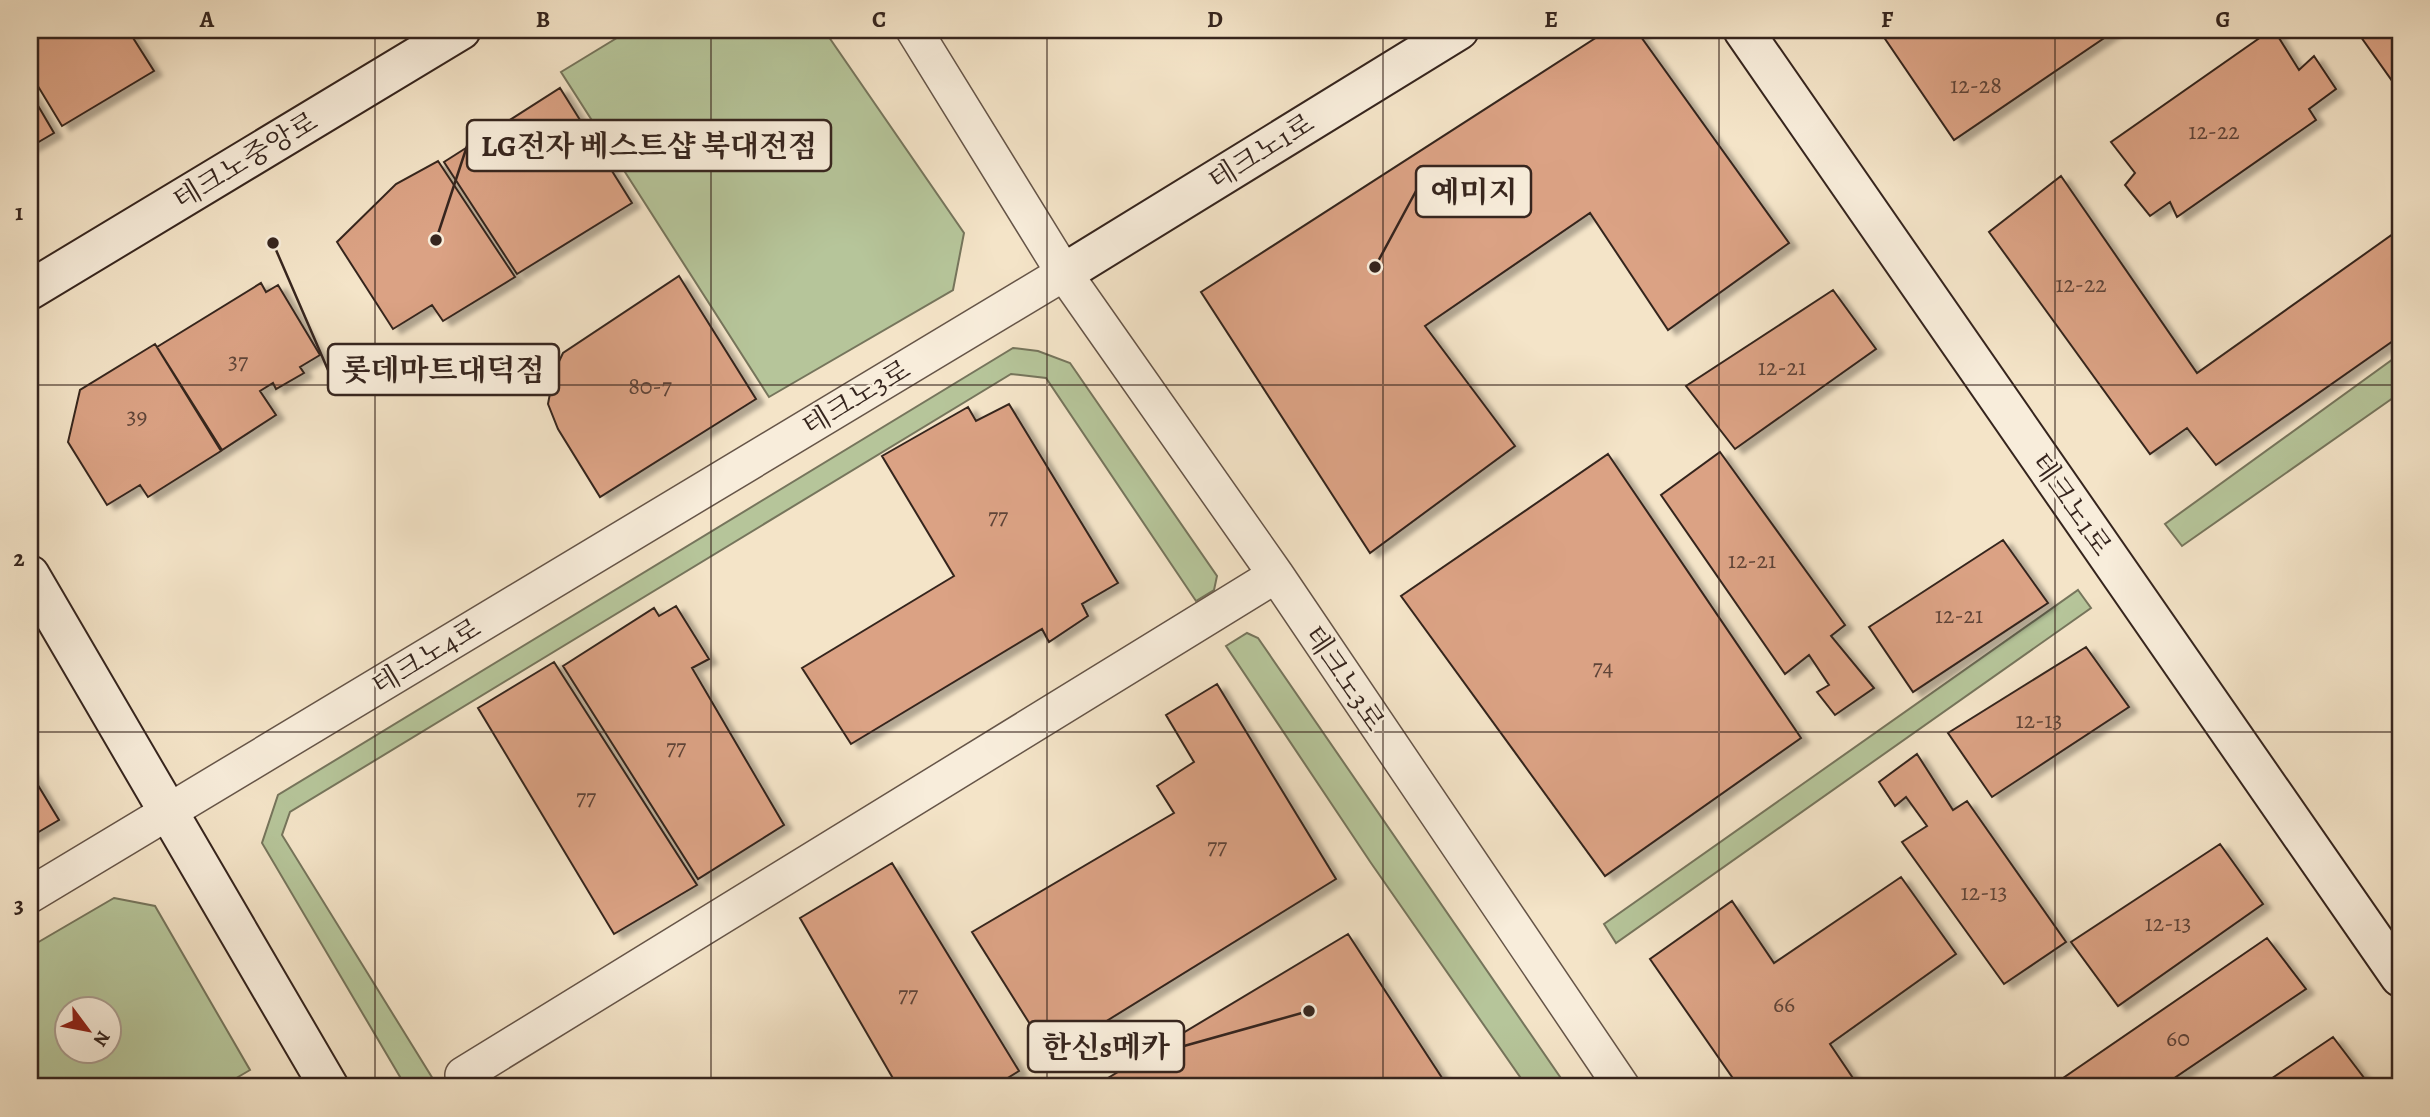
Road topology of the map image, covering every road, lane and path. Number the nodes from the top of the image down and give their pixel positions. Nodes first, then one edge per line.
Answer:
1 (461, 30) edge
2 (914, 30) edge
3 (1459, 30) edge
4 (1743, 30) edge
5 (1064, 273) junction
6 (30, 290) edge
7 (683, 500) joint
8 (30, 575) edge
9 (1276, 575) junction
10 (168, 811) junction
11 (30, 895) edge
12 (2400, 977) edge
13 (463, 1075) dead end
14 (329, 1087) edge
15 (1622, 1087) edge

1 - 6 main road, 테크노중앙로
2 - 5 street, 테크노3로
3 - 5 main road, 테크노1로
4 - 12 main road, 테크노1로
5 - 7 street, 테크노3로
5 - 9 street, 테크노3로
7 - 10 street, 테크노4로
8 - 10 main road
9 - 13 street
9 - 15 street, 테크노3로
10 - 11 street, 테크노4로
10 - 14 main road

